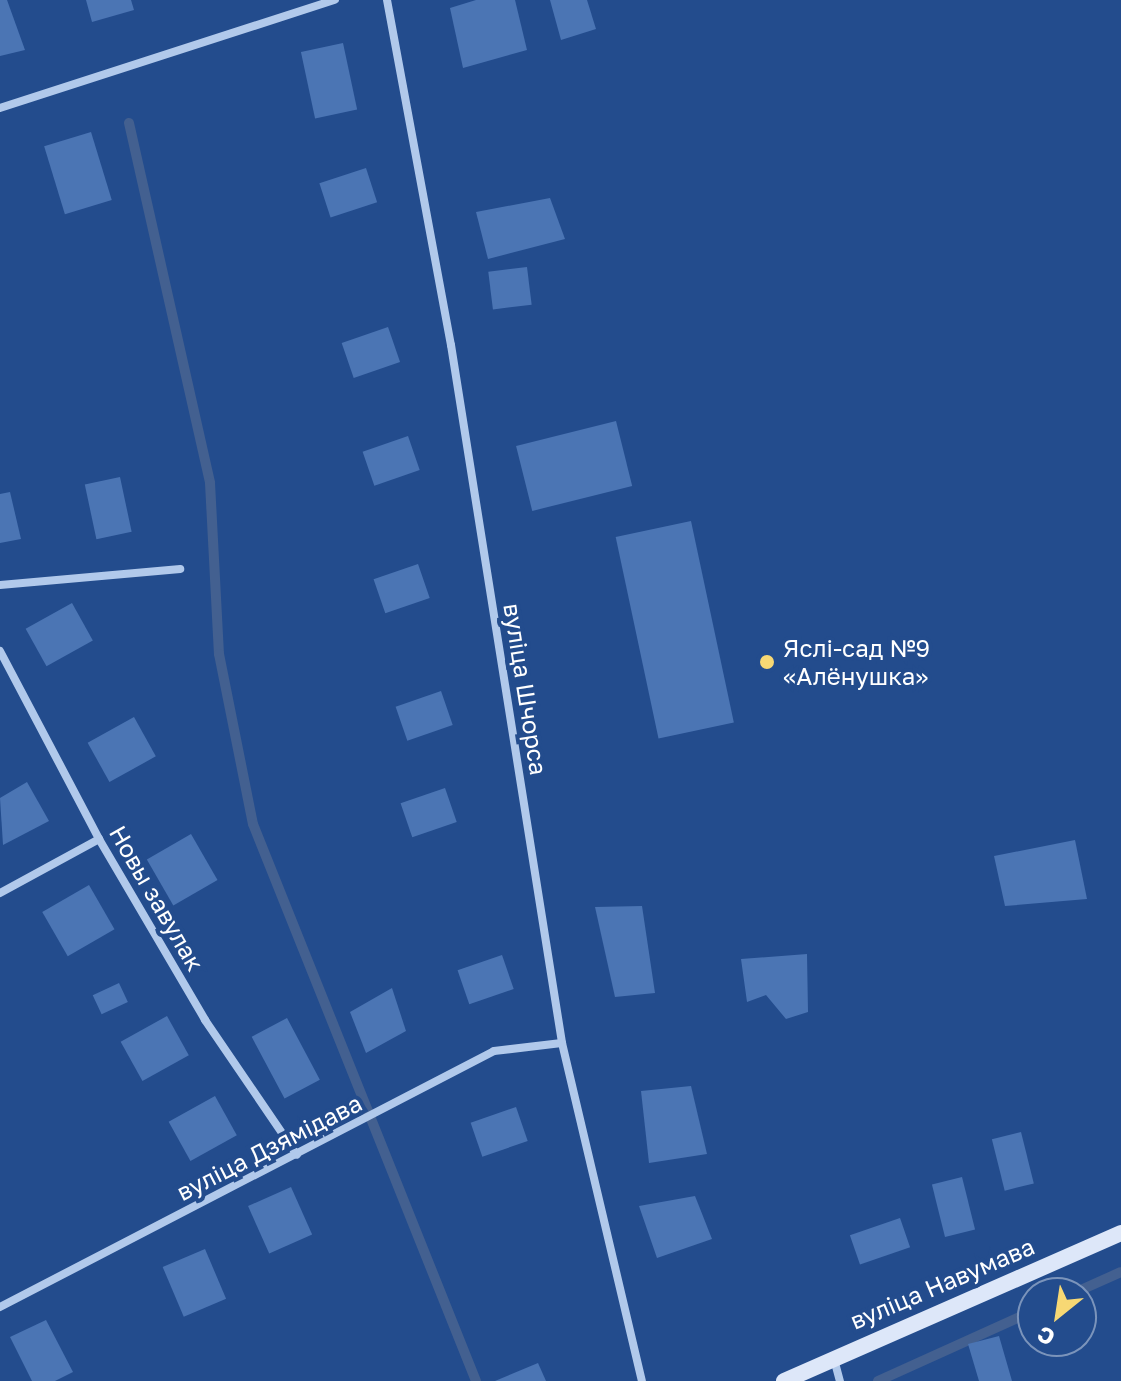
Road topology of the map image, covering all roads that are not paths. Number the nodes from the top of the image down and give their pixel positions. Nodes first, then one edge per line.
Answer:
1 (335, 0) edge
2 (387, 0) edge
3 (0, 108) edge
4 (180, 569) dead end
5 (0, 585) edge
6 (0, 651) edge
7 (99, 839) junction
8 (0, 893) edge
9 (562, 1043) junction
10 (297, 1155) junction
11 (1121, 1233) edge
12 (0, 1307) edge
13 (833, 1356) junction
14 (642, 1381) edge
15 (784, 1381) edge
16 (840, 1381) edge

1 - 3 street
2 - 9 street, вуліца Шчорса
4 - 5 street
6 - 7 street, Новы завулак
7 - 8 street
7 - 10 street, Новы завулак
9 - 10 street, вуліца Дзямідава
9 - 14 street, вуліца Шчорса
10 - 12 street, вуліца Дзямідава
11 - 13 street, вуліца Навумава
13 - 15 street, вуліца Навумава
13 - 16 street

